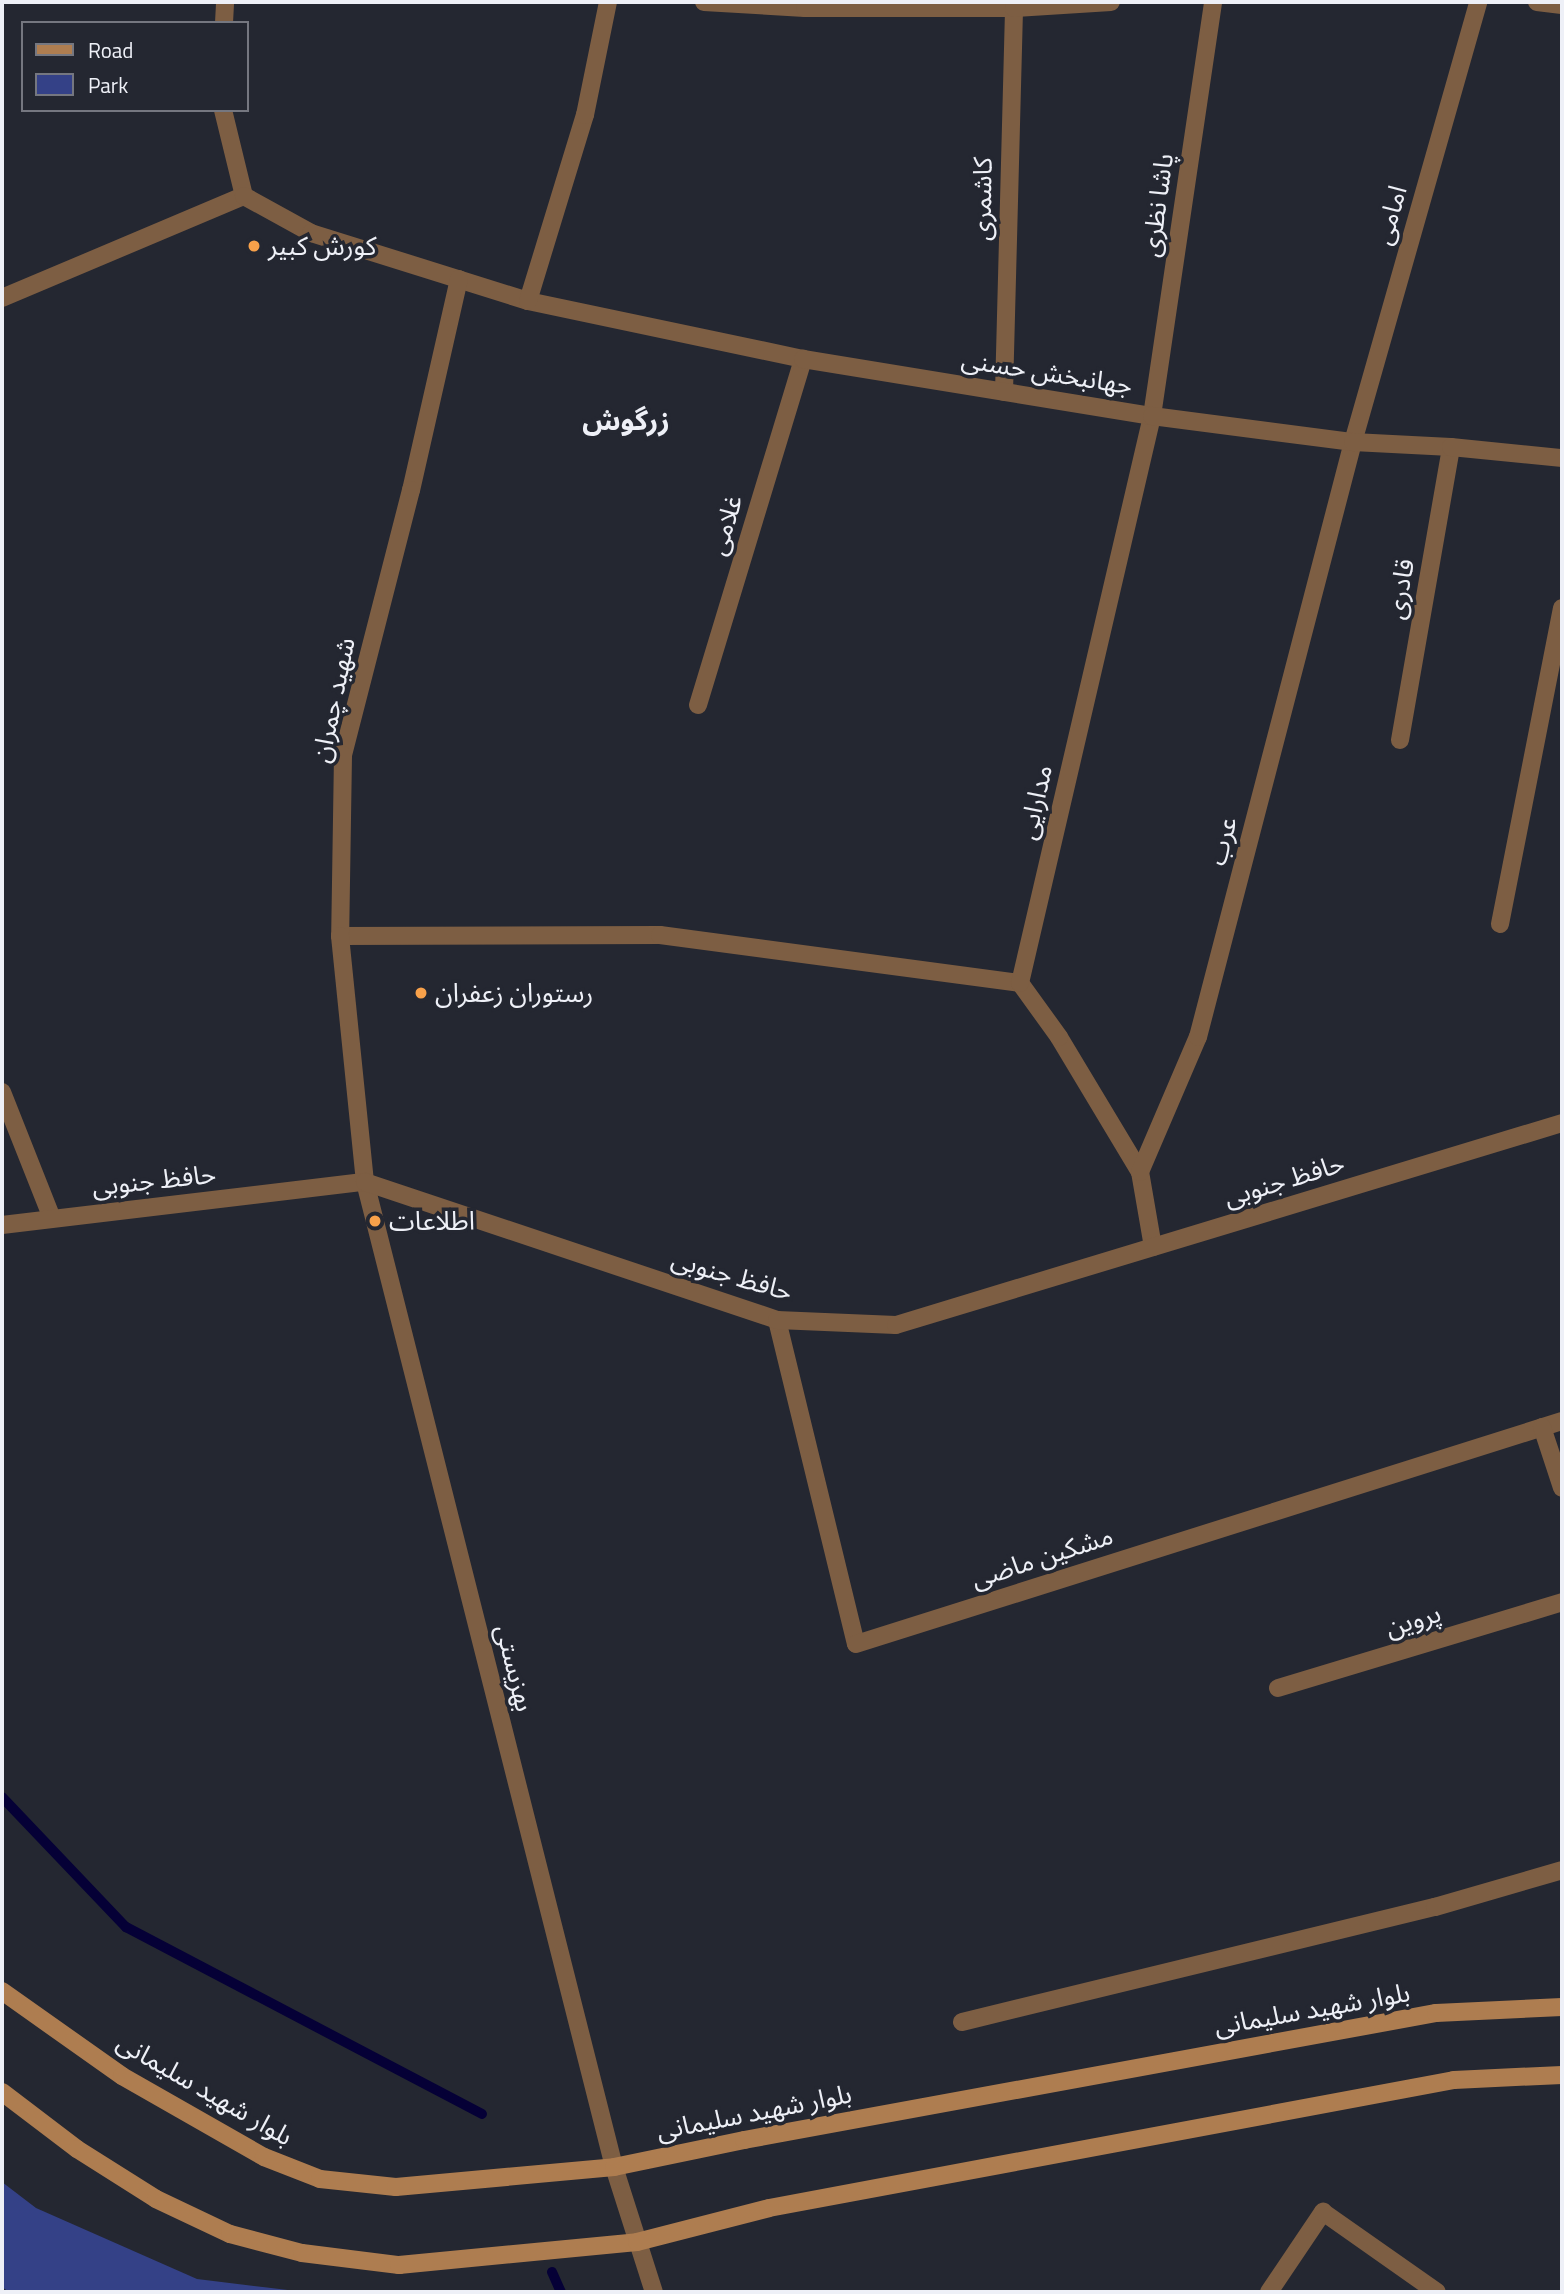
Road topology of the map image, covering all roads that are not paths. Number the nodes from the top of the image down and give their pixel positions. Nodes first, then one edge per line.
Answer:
1 (225, 2) edge
2 (608, 2) edge
3 (704, 2) edge
4 (1105, 2) edge
5 (1111, 2) edge
6 (1213, 2) edge
7 (1478, 2) edge
8 (1537, 2) edge
9 (906, 5) edge
10 (1562, 5) edge
11 (1014, 8) junction
12 (224, 21) edge
13 (223, 112) edge
14 (244, 196) junction
15 (459, 279) junction
16 (2, 298) edge
17 (528, 301) junction
18 (803, 359) junction
19 (1004, 392) junction
20 (1152, 416) junction
21 (1353, 442) junction
22 (1451, 447) junction
23 (1562, 458) edge
24 (1562, 608) edge
25 (698, 705) dead end
26 (1400, 740) dead end
27 (1500, 924) dead end
28 (340, 936) junction
29 (1020, 983) junction
30 (2, 1092) edge
31 (1562, 1123) edge
32 (1140, 1172) junction
33 (365, 1182) junction
34 (52, 1218) junction
35 (2, 1225) edge
36 (1153, 1247) junction
37 (778, 1320) junction
38 (1562, 1421) edge
39 (1542, 1427) junction
40 (1562, 1488) edge
41 (1562, 1602) edge
42 (1278, 1688) dead end
43 (1562, 1870) edge
44 (2, 1991) edge
45 (1562, 2007) edge
46 (962, 2022) dead end
47 (1562, 2075) edge
48 (2, 2092) edge
49 (614, 2167) junction
50 (637, 2242) junction
51 (654, 2292) edge
52 (1269, 2292) edge
53 (1437, 2292) edge

1 - 12 street
2 - 17 street
3 - 9 street
4 - 5 street
4 - 11 street
6 - 20 street, پاشا نظری
7 - 21 street, امامی
8 - 10 street
9 - 11 street
11 - 19 street, کاشمری
13 - 14 street
14 - 15 street
14 - 16 street
15 - 17 street
15 - 28 street, شهید چمران
17 - 18 street, جهانبخش حسنی
18 - 19 street, جهانبخش حسنی
18 - 25 street, غلامی
19 - 20 street, جهانبخش حسنی
20 - 21 street, جهانبخش حسنی
20 - 29 street, مدارایی
21 - 22 street, جهانبخش حسنی
21 - 32 street, عرب
22 - 23 street, جهانبخش حسنی
22 - 26 street, قادری
24 - 27 street
28 - 29 street
28 - 33 street, شهید چمران
29 - 32 street
30 - 34 street
31 - 36 street, حافظ جنوبی
32 - 36 street
33 - 34 street, حافظ جنوبی
33 - 37 street, حافظ جنوبی
33 - 49 street, بهزیستی
34 - 35 street, حافظ جنوبی
36 - 37 street, حافظ جنوبی
37 - 39 street, مشکین ماضی
38 - 39 street, مشکین ماضی
39 - 40 street
41 - 42 street, پروین
43 - 46 street
44 - 49 main road, بلوار شهید سلیمانی
45 - 49 main road, بلوار شهید سلیمانی
47 - 50 main road
48 - 50 main road
49 - 50 street
50 - 51 street
52 - 53 street

